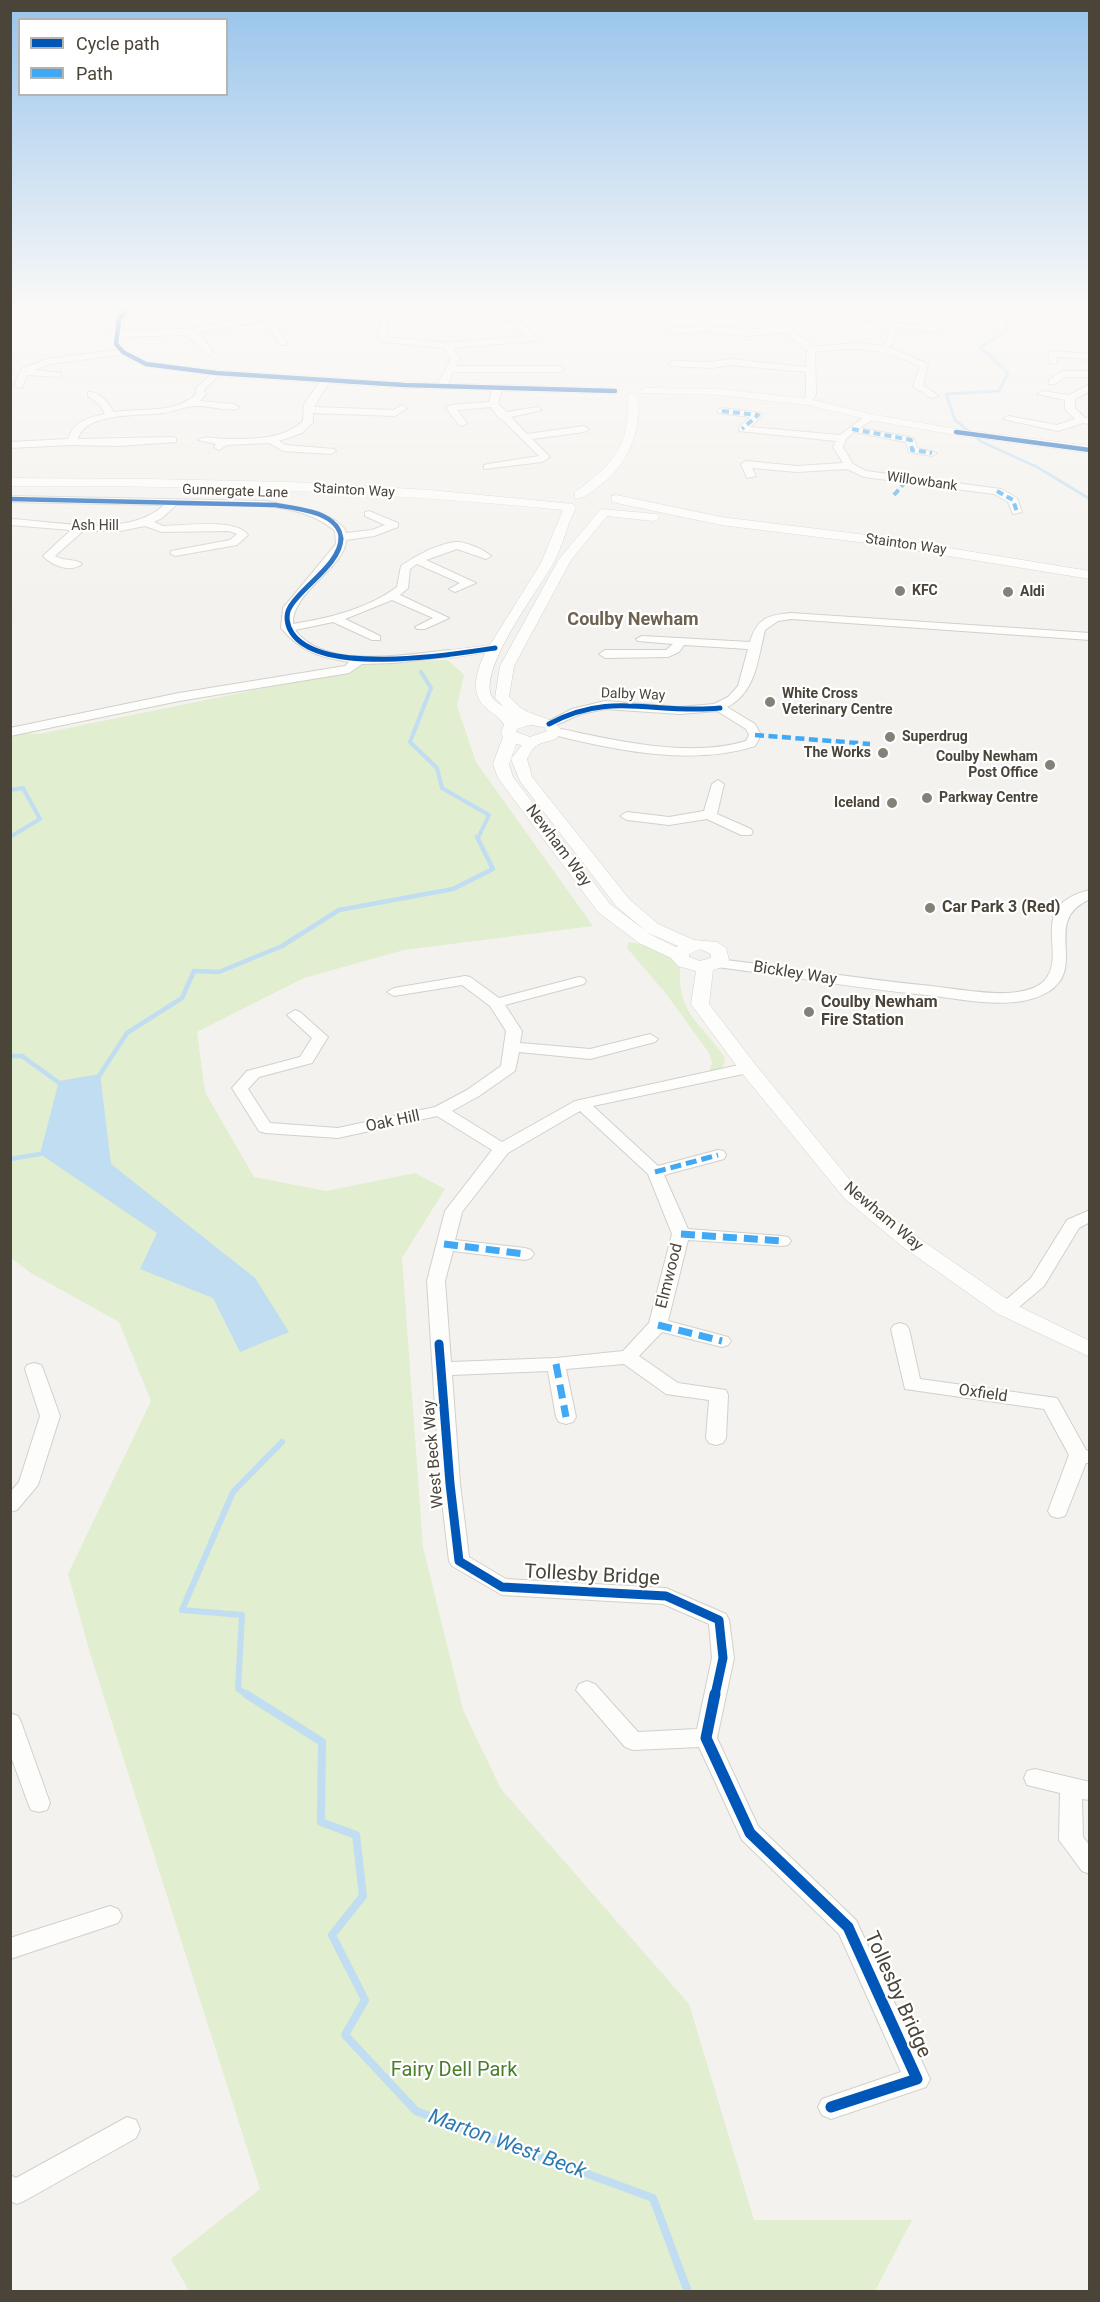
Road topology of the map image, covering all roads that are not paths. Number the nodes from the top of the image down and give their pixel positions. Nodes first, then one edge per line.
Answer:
1 (109, 411) edge
2 (153, 411) edge
3 (307, 411) edge
4 (400, 411) edge
5 (454, 411) edge
6 (499, 411) edge
7 (529, 411) edge
8 (633, 411) edge
9 (726, 411) edge
10 (847, 411) edge
11 (1074, 411) edge
12 (111, 415) junction
13 (414, 416) dead end
14 (502, 416) junction
15 (870, 417) junction
16 (1008, 419) dead end
17 (1086, 420) edge
18 (462, 423) dead end
19 (584, 429) dead end
20 (852, 429) junction
21 (524, 436) junction
22 (842, 438) junction
23 (173, 440) dead end
24 (203, 440) dead end
25 (271, 440) junction
26 (72, 442) junction
27 (10, 445) edge
28 (1089, 450) edge
29 (331, 451) dead end
30 (932, 453) dead end
31 (849, 466) junction
32 (488, 467) dead end
33 (612, 469) junction
34 (751, 476) dead end
35 (908, 480) junction
36 (10, 482) edge
37 (578, 495) junction
38 (894, 495) dead end
39 (482, 497) junction
40 (614, 498) junction
41 (10, 499) edge
42 (172, 502) junction
43 (576, 510) junction
44 (604, 512) junction
45 (1017, 512) dead end
46 (369, 514) dead end
47 (722, 521) junction
48 (10, 522) edge
49 (145, 522) junction
50 (81, 527) junction
51 (342, 537) junction
52 (175, 553) dead end
53 (486, 556) dead end
54 (416, 560) junction
55 (77, 564) dead end
56 (1089, 575) edge
57 (455, 588) dead end
58 (393, 596) junction
59 (336, 619) junction
60 (421, 627) dead end
61 (287, 628) junction
62 (376, 638) dead end
63 (1089, 638) edge
64 (642, 639) dead end
65 (681, 640) junction
66 (754, 646) junction
67 (495, 648) junction
68 (450, 654) junction
69 (604, 654) dead end
70 (359, 660) junction
71 (486, 672) junction
72 (720, 708) junction
73 (542, 722) junction
74 (510, 731) junction
75 (10, 732) edge
76 (562, 733) dead end
77 (532, 741) junction
78 (718, 784) dead end
79 (710, 814) junction
80 (627, 816) dead end
81 (746, 832) dead end
82 (1089, 894) edge
83 (685, 950) junction
84 (711, 965) junction
85 (579, 981) dead end
86 (394, 992) dead end
87 (496, 1003) junction
88 (295, 1015) dead end
89 (650, 1039) dead end
90 (512, 1047) junction
91 (748, 1068) junction
92 (581, 1104) junction
93 (440, 1111) junction
94 (502, 1149) junction
95 (718, 1155) dead end
96 (655, 1172) junction
97 (1089, 1215) edge
98 (681, 1234) junction
99 (782, 1241) dead end
100 (444, 1244) junction
101 (525, 1254) dead end
102 (1006, 1309) junction
103 (658, 1325) junction
104 (900, 1329) dead end
105 (722, 1341) dead end
106 (1089, 1350) edge
107 (628, 1357) junction
108 (556, 1364) junction
109 (34, 1369) dead end
110 (441, 1369) junction
111 (566, 1417) dead end
112 (716, 1438) dead end
113 (1084, 1456) edge
114 (10, 1505) edge
115 (1058, 1511) dead end
116 (459, 1561) joint
117 (587, 1690) dead end
118 (10, 1722) edge
119 (706, 1738) junction
120 (1035, 1778) dead end
121 (1080, 1789) edge
122 (39, 1803) dead end
123 (1089, 1864) edge
124 (110, 1916) dead end
125 (10, 1949) edge
126 (831, 2108) dead end
127 (128, 2128) dead end
128 (10, 2188) edge

1 - 12 street
2 - 12 street
3 - 25 street
4 - 13 street
5 - 18 street
6 - 14 street
7 - 14 street
8 - 33 street
9 - 22 street
10 - 15 street
11 - 17 street
12 - 26 street
14 - 21 street
15 - 20 street
15 - 28 street
16 - 17 street
19 - 21 street
20 - 22 street
20 - 30 street
21 - 32 street
22 - 31 street
23 - 26 street
24 - 25 street
25 - 29 street
26 - 27 street
31 - 34 street
31 - 35 street, Willowbank
33 - 37 street
33 - 40 street
35 - 38 street
35 - 45 street, Willowbank
36 - 39 street, Stainton Way
37 - 39 street, Stainton Way
37 - 40 street, Stainton Way
37 - 43 street
39 - 43 street, Stainton Way
40 - 44 street
40 - 47 street, Stainton Way
41 - 42 street, Gunnergate Lane
42 - 49 street, Ash Hill
42 - 51 street, Gunnergate Lane
43 - 44 street, Stainton Way
43 - 67 street
44 - 47 street, Stainton Way
44 - 73 street
46 - 51 street
47 - 56 street, Stainton Way
48 - 50 street, Ash Hill
49 - 50 street, Ash Hill
49 - 52 street
50 - 55 street
51 - 61 street
53 - 54 street
54 - 57 street
54 - 58 street
58 - 59 street
58 - 60 street
59 - 61 street
59 - 62 street
61 - 70 street
63 - 66 street
64 - 65 street
65 - 66 street
65 - 69 street
66 - 72 street
67 - 68 street
67 - 71 street
68 - 70 street
68 - 71 street
70 - 75 street
71 - 74 street
72 - 73 street, Dalby Way
72 - 76 street
73 - 74 street
73 - 77 street
74 - 77 street
74 - 83 street, Newham Way
77 - 83 street, Newham Way
78 - 79 street
79 - 80 street
79 - 81 street
82 - 84 street, Bickley Way
83 - 84 street, Newham Way
84 - 91 street, Newham Way
85 - 87 street
86 - 87 street
87 - 90 street
88 - 93 street, Oak Hill
89 - 90 street
90 - 93 street, Oak Hill
91 - 92 street, West Beck Way
91 - 102 street, Newham Way
92 - 94 street, West Beck Way
92 - 96 street, Elmwood
93 - 94 street
94 - 100 street, West Beck Way
95 - 96 street
96 - 98 street, Elmwood
97 - 102 street
98 - 99 street
98 - 103 street, Elmwood
100 - 101 street
100 - 110 street, West Beck Way
102 - 106 street, Newham Way
103 - 105 street
103 - 107 street, Elmwood
104 - 113 street, Oxfield
107 - 108 street
107 - 112 street
108 - 110 street
108 - 111 street
109 - 114 street
110 - 116 street, West Beck Way
113 - 115 street
116 - 119 street, Tollesby Bridge
117 - 119 street
118 - 122 street
119 - 126 street, Tollesby Bridge
120 - 121 street
121 - 123 street
124 - 125 street
127 - 128 street

